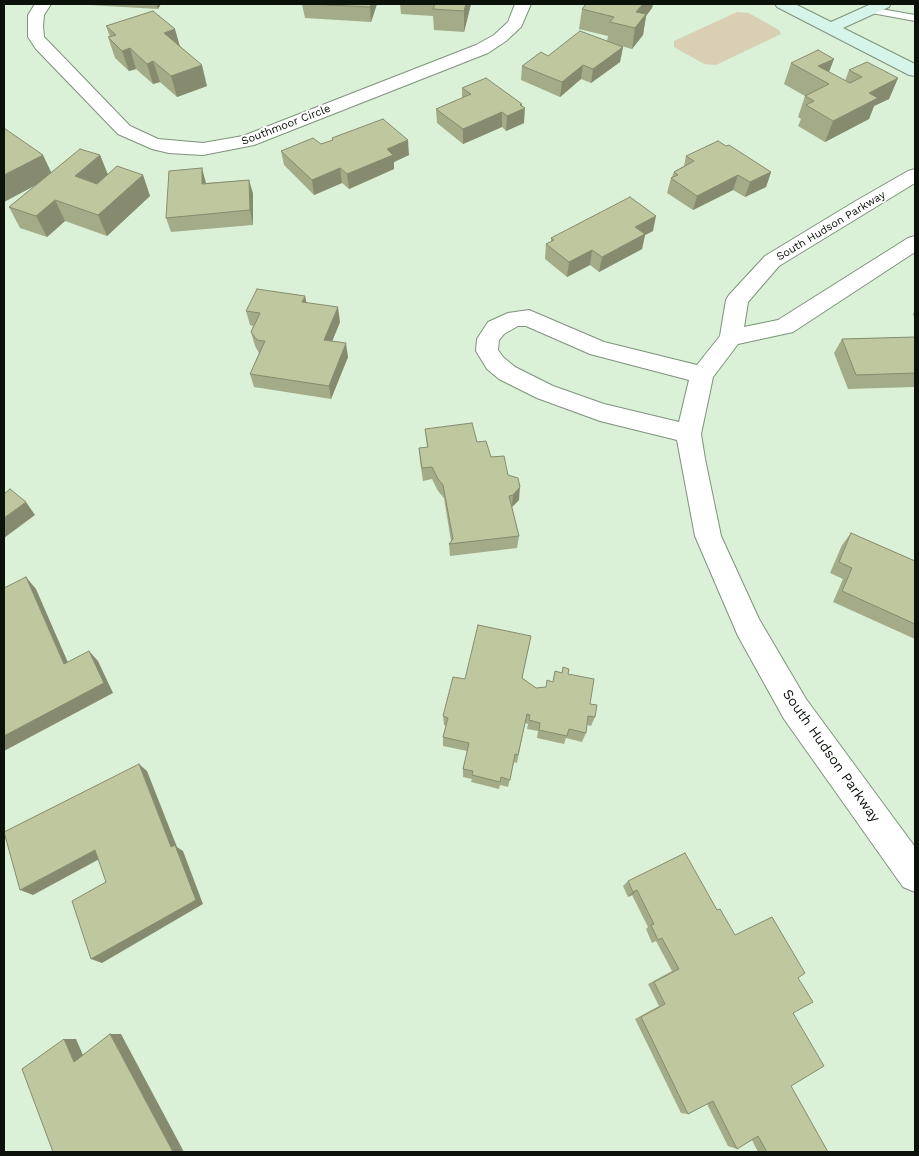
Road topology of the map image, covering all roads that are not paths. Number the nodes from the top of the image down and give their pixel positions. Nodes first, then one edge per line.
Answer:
1 (43, 4) edge
2 (523, 4) edge
3 (783, 4) edge
4 (877, 7) edge
5 (915, 18) edge
6 (831, 28) junction
7 (915, 71) edge
8 (915, 175) edge
9 (915, 243) edge
10 (731, 338) junction
11 (702, 375) junction
12 (689, 434) junction
13 (915, 875) edge

1 - 2 street, Southmoor Circle
3 - 6 street
4 - 5 lane
4 - 6 street
6 - 7 street
8 - 10 street, South Hudson Parkway
9 - 10 street
10 - 11 street, South Hudson Parkway
11 - 12 street, South Hudson Parkway
11 - 12 street
12 - 13 street, South Hudson Parkway

